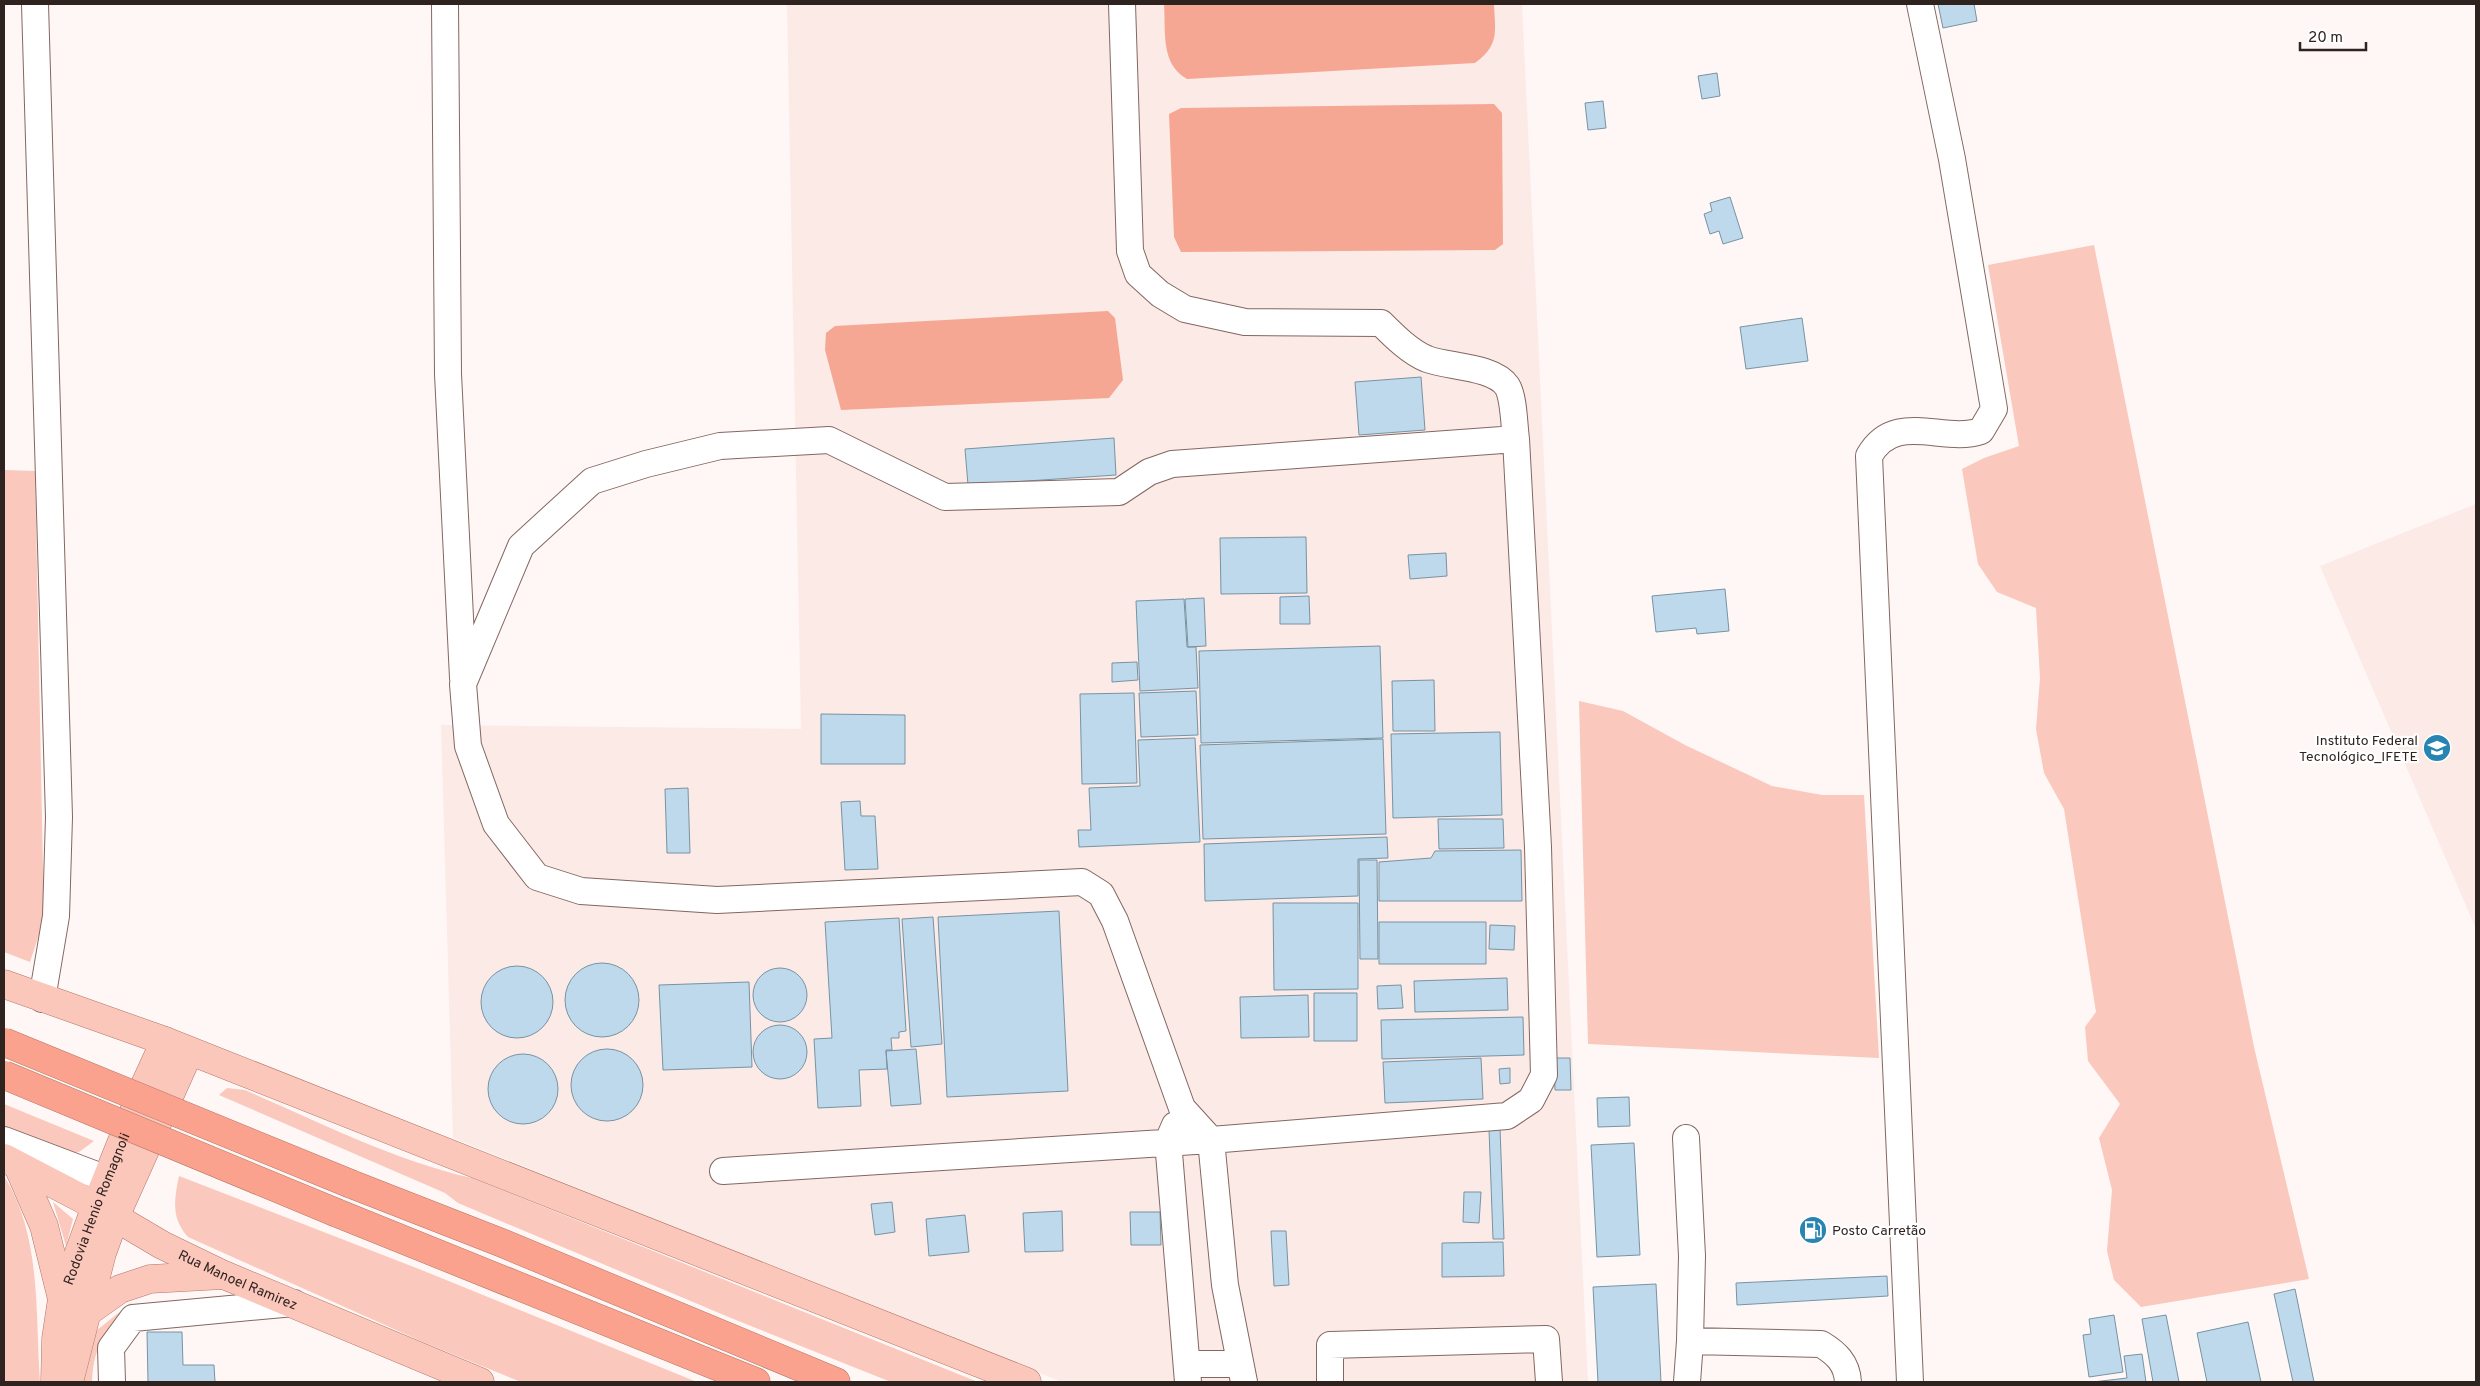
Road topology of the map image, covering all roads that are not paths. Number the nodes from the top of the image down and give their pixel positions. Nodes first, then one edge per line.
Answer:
1 (35, 4) edge
2 (445, 4) edge
3 (1122, 4) edge
4 (1920, 4) edge
5 (1516, 439) junction
6 (463, 684) junction
7 (4, 984) edge
8 (42, 999) junction
9 (4, 1042) edge
10 (177, 1046) junction
11 (4, 1075) edge
12 (1182, 1108) junction
13 (1686, 1138) dead end
14 (4, 1140) edge
15 (1211, 1140) junction
16 (1168, 1142) junction
17 (11, 1162) edge
18 (723, 1171) dead end
19 (107, 1179) junction
20 (106, 1212) junction
21 (224, 1275) junction
22 (62, 1299) junction
23 (294, 1303) junction
24 (86, 1313) junction
25 (1690, 1341) junction
26 (1188, 1373) edge
27 (1241, 1373) edge
28 (472, 1381) edge
29 (55, 1382) edge
30 (69, 1382) edge
31 (112, 1382) edge
32 (756, 1382) edge
33 (836, 1382) edge
34 (1027, 1382) edge
35 (1330, 1382) edge
36 (1549, 1382) edge
37 (1687, 1382) edge
38 (1848, 1382) edge
39 (1910, 1382) edge

1 - 8 street
2 - 6 street
3 - 5 street
4 - 39 street
5 - 6 street
5 - 15 street
6 - 12 street
7 - 8 main road
8 - 10 main road
9 - 33 highway, bridge
10 - 19 main road, Rodovia Henio Romagnoli
10 - 20 main road, Rodovia Henio Romagnoli
10 - 34 main road
11 - 32 highway, bridge
12 - 15 street
12 - 16 street
13 - 25 street
14 - 19 street
15 - 16 street
15 - 27 street
16 - 18 street
16 - 26 street
17 - 20 main road, Rua Manoel Ramirez
17 - 22 main road
19 - 20 main road, Rodovia Henio Romagnoli
20 - 21 main road, Rua Manoel Ramirez
20 - 22 main road, Rodovia Henio Romagnoli
20 - 24 main road, Rodovia Henio Romagnoli
21 - 23 main road, Rua Manoel Ramirez
21 - 24 main road
22 - 29 main road, Rodovia Henio Romagnoli
23 - 28 main road, Rua Manoel Ramirez
23 - 31 street
24 - 30 main road, Rodovia Henio Romagnoli
25 - 37 street
25 - 38 street
26 - 27 street
35 - 36 street

